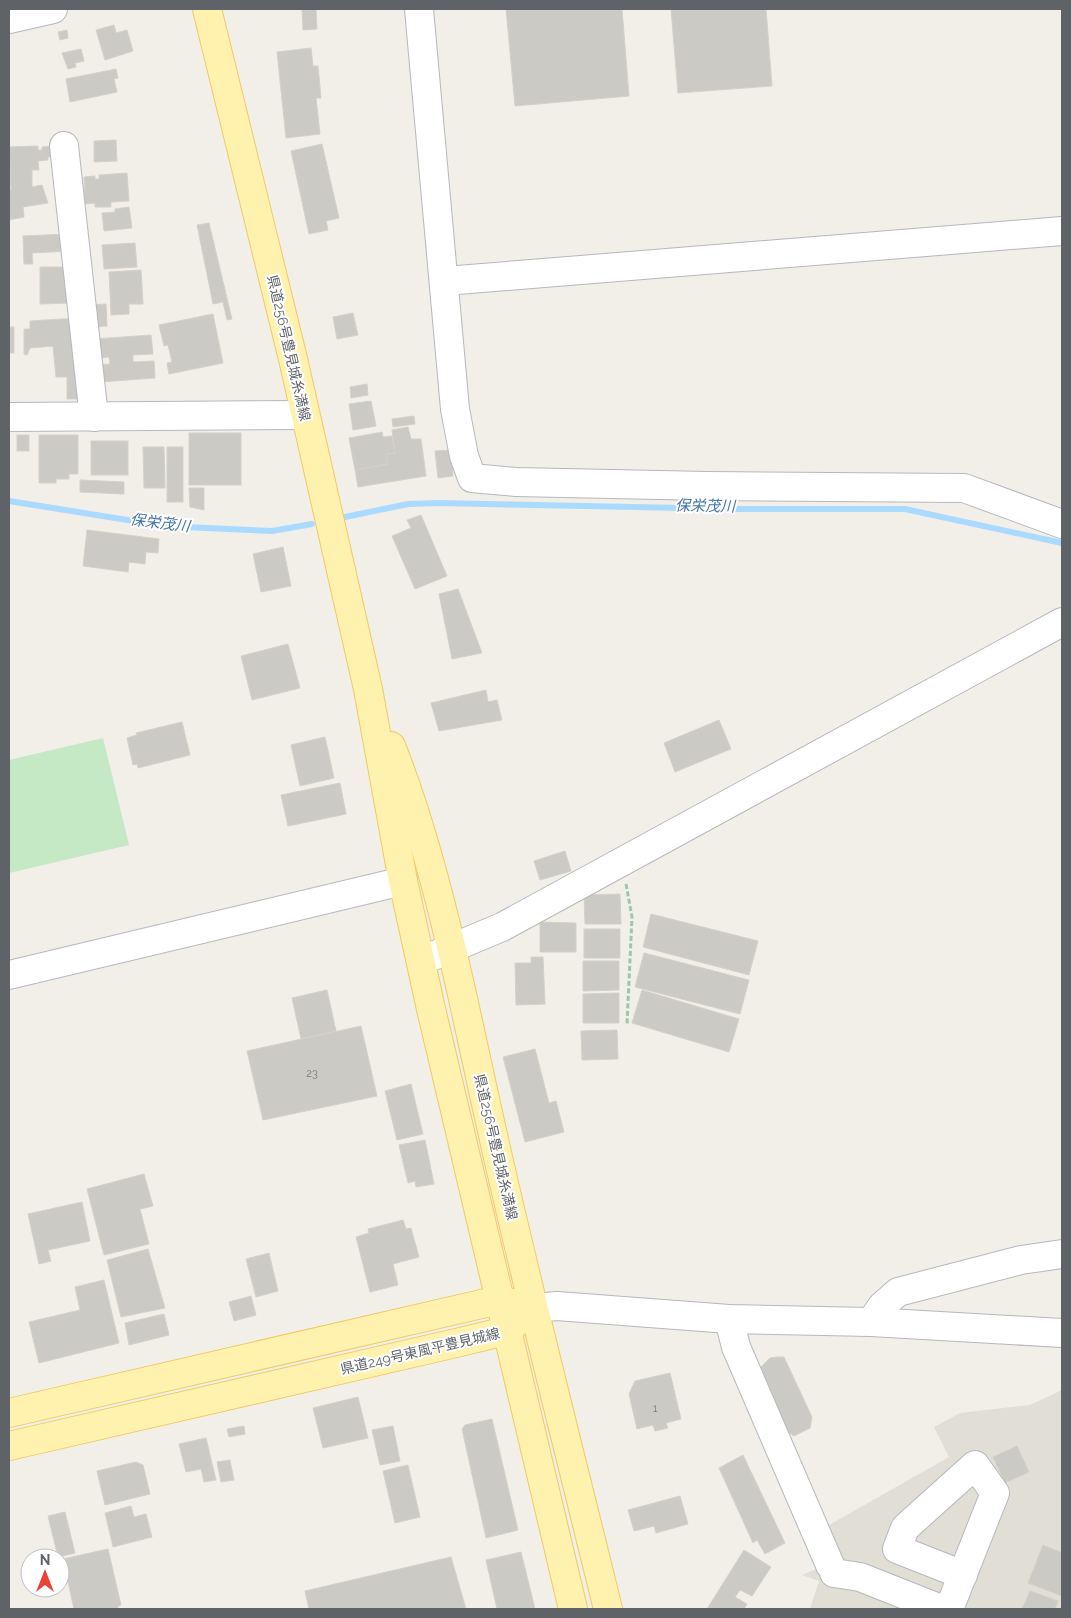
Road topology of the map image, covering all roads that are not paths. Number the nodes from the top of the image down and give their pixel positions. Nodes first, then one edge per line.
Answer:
1 (53, 9) edge
2 (207, 9) edge
3 (418, 9) edge
4 (9, 19) edge
5 (64, 146) dead end
6 (1062, 230) edge
7 (445, 281) junction
8 (304, 416) junction
9 (9, 417) edge
10 (94, 417) junction
11 (1062, 524) edge
12 (1062, 622) edge
13 (368, 689) junction
14 (403, 880) junction
15 (450, 949) junction
16 (421, 961) junction
17 (9, 975) edge
18 (1062, 1254) edge
19 (499, 1300) junction
20 (534, 1308) junction
21 (729, 1319) junction
22 (871, 1322) junction
23 (506, 1331) junction
24 (1062, 1333) edge
25 (9, 1413) edge
26 (9, 1446) edge
27 (963, 1575) dead end
28 (573, 1609) edge
29 (608, 1609) edge
30 (941, 1609) edge
31 (949, 1609) edge

1 - 4 street
2 - 8 main road, 県道256号豊見城糸満線
3 - 7 street
5 - 10 street
6 - 7 street
7 - 11 street
8 - 10 street
8 - 13 main road, 県道256号豊見城糸満線
9 - 10 street
12 - 15 street
13 - 14 main road, 県道256号豊見城糸満線
13 - 15 main road, 県道256号豊見城糸満線
14 - 16 main road, 県道256号豊見城糸満線
14 - 17 street
15 - 16 street
15 - 20 main road, 県道256号豊見城糸満線
16 - 19 main road, 県道256号豊見城糸満線
18 - 22 street
19 - 20 main road
19 - 23 main road, 県道256号豊見城糸満線
19 - 25 main road
20 - 21 street
20 - 23 main road, 県道249号東風平豊見城線
20 - 29 main road, 県道256号豊見城糸満線
21 - 22 street
21 - 30 street
22 - 24 street
23 - 26 main road, 県道249号東風平豊見城線
23 - 28 main road, 県道256号豊見城糸満線
27 - 31 street

